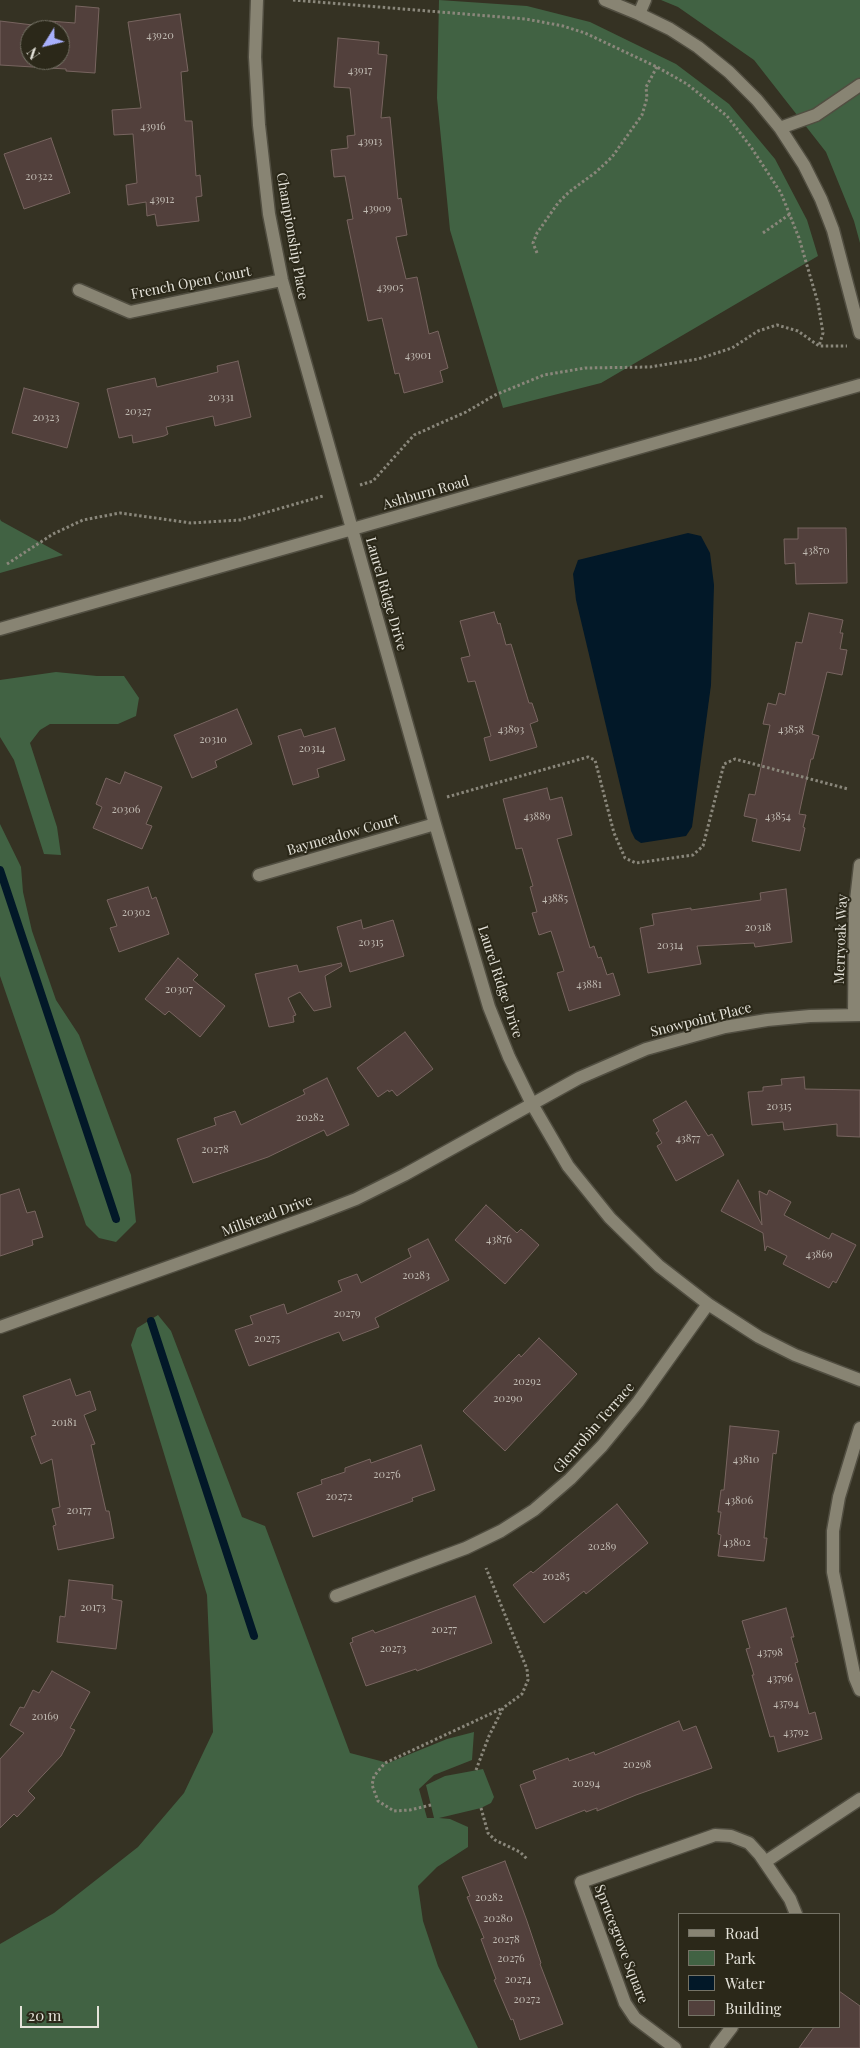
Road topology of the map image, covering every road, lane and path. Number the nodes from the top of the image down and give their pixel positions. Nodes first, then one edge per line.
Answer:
1 (257, 0) edge
2 (293, 0) edge
3 (605, 0) edge
4 (645, 0) edge
5 (639, 14) junction
6 (657, 66) junction
7 (860, 85) edge
8 (780, 128) junction
9 (790, 214) junction
10 (762, 233) dead end
11 (537, 253) dead end
12 (282, 280) junction
13 (79, 290) dead end
14 (860, 333) edge
15 (819, 346) junction
16 (852, 346) dead end
17 (860, 385) edge
18 (341, 491) junction
19 (352, 529) junction
20 (7, 564) dead end
21 (0, 629) edge
22 (848, 789) dead end
23 (429, 802) junction
24 (435, 824) junction
25 (860, 865) edge
26 (259, 875) dead end
27 (857, 1015) edge
28 (532, 1104) junction
29 (708, 1304) junction
30 (0, 1327) edge
31 (860, 1380) edge
32 (860, 1428) edge
33 (486, 1568) dead end
34 (336, 1596) dead end
35 (860, 1690) edge
36 (503, 1708) junction
37 (476, 1770) dead end
38 (860, 1800) edge
39 (430, 1805) dead end
40 (481, 1808) dead end
41 (527, 1859) dead end
42 (765, 1862) junction
43 (796, 1913) edge
44 (731, 2028) edge
45 (675, 2048) edge
46 (716, 2048) edge

1 - 12 street, Championship Place
2 - 6 path
3 - 5 street
4 - 5 street
5 - 8 street
6 - 9 path
6 - 11 path
7 - 8 street
8 - 14 street
9 - 10 path
9 - 15 path
12 - 13 street, French Open Court
12 - 18 street, Championship Place
15 - 16 path
15 - 18 path
17 - 19 street, Ashburn Road
18 - 19 street, Championship Place
18 - 20 path
19 - 21 street, Ashburn Road
19 - 23 street, Laurel Ridge Drive
22 - 23 path
23 - 24 street, Laurel Ridge Drive
24 - 26 street, Baymeadow Court
24 - 28 street, Laurel Ridge Drive
25 - 27 street, Merryoak Way
27 - 28 street, Snowpoint Place
28 - 29 street, Laurel Ridge Drive
28 - 30 street, Millstead Drive
29 - 31 street, Laurel Ridge Drive
29 - 34 street, Glenrobin Terrace
32 - 35 street
33 - 36 path
36 - 37 path
36 - 39 path
38 - 42 street
40 - 41 path
42 - 43 street, Sprucegrove Square
42 - 45 street, Sprucegrove Square
44 - 46 street

